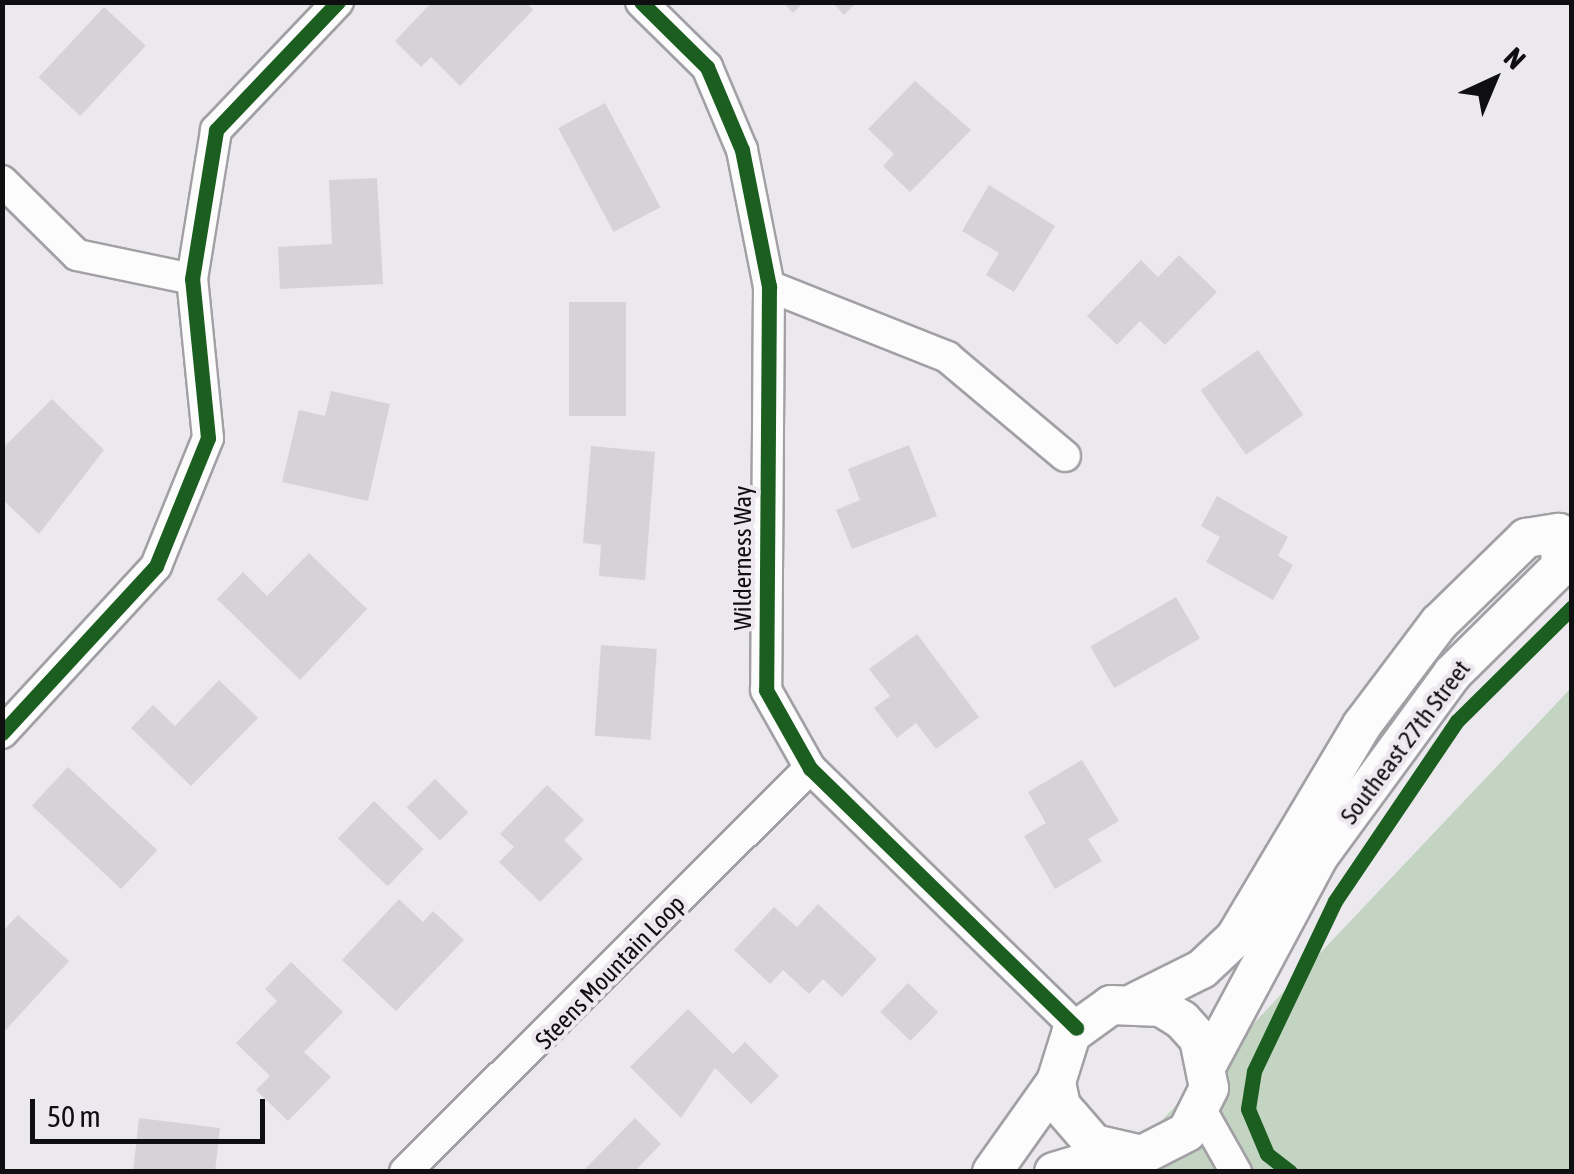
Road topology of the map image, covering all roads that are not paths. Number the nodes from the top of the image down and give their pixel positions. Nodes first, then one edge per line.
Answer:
1 (338, 2) edge
2 (641, 2) edge
3 (2, 181) edge
4 (192, 279) junction
5 (770, 286) junction
6 (1064, 456) dead end
7 (1565, 526) edge
8 (2, 734) edge
9 (810, 768) junction
10 (1136, 1002) junction
11 (1076, 1028) junction
12 (1208, 1063) junction
13 (1056, 1082) junction
14 (1202, 1112) junction
15 (1117, 1154) junction
16 (405, 1172) edge
17 (992, 1172) edge
18 (1054, 1172) edge
19 (1160, 1172) edge
20 (1236, 1172) edge

1 - 4 street
2 - 5 street, Wilderness Way
3 - 4 street
4 - 8 street
5 - 6 street
5 - 9 street, Wilderness Way
7 - 10 main road, Southeast 27th Street
7 - 12 main road, Southeast 27th Street
9 - 11 street, Wilderness Way
9 - 16 street, Steens Mountain Loop
10 - 11 main road
10 - 12 main road
11 - 13 main road
12 - 14 main road
13 - 15 main road
13 - 17 main road
14 - 15 main road
14 - 20 street
15 - 18 main road
15 - 19 street

